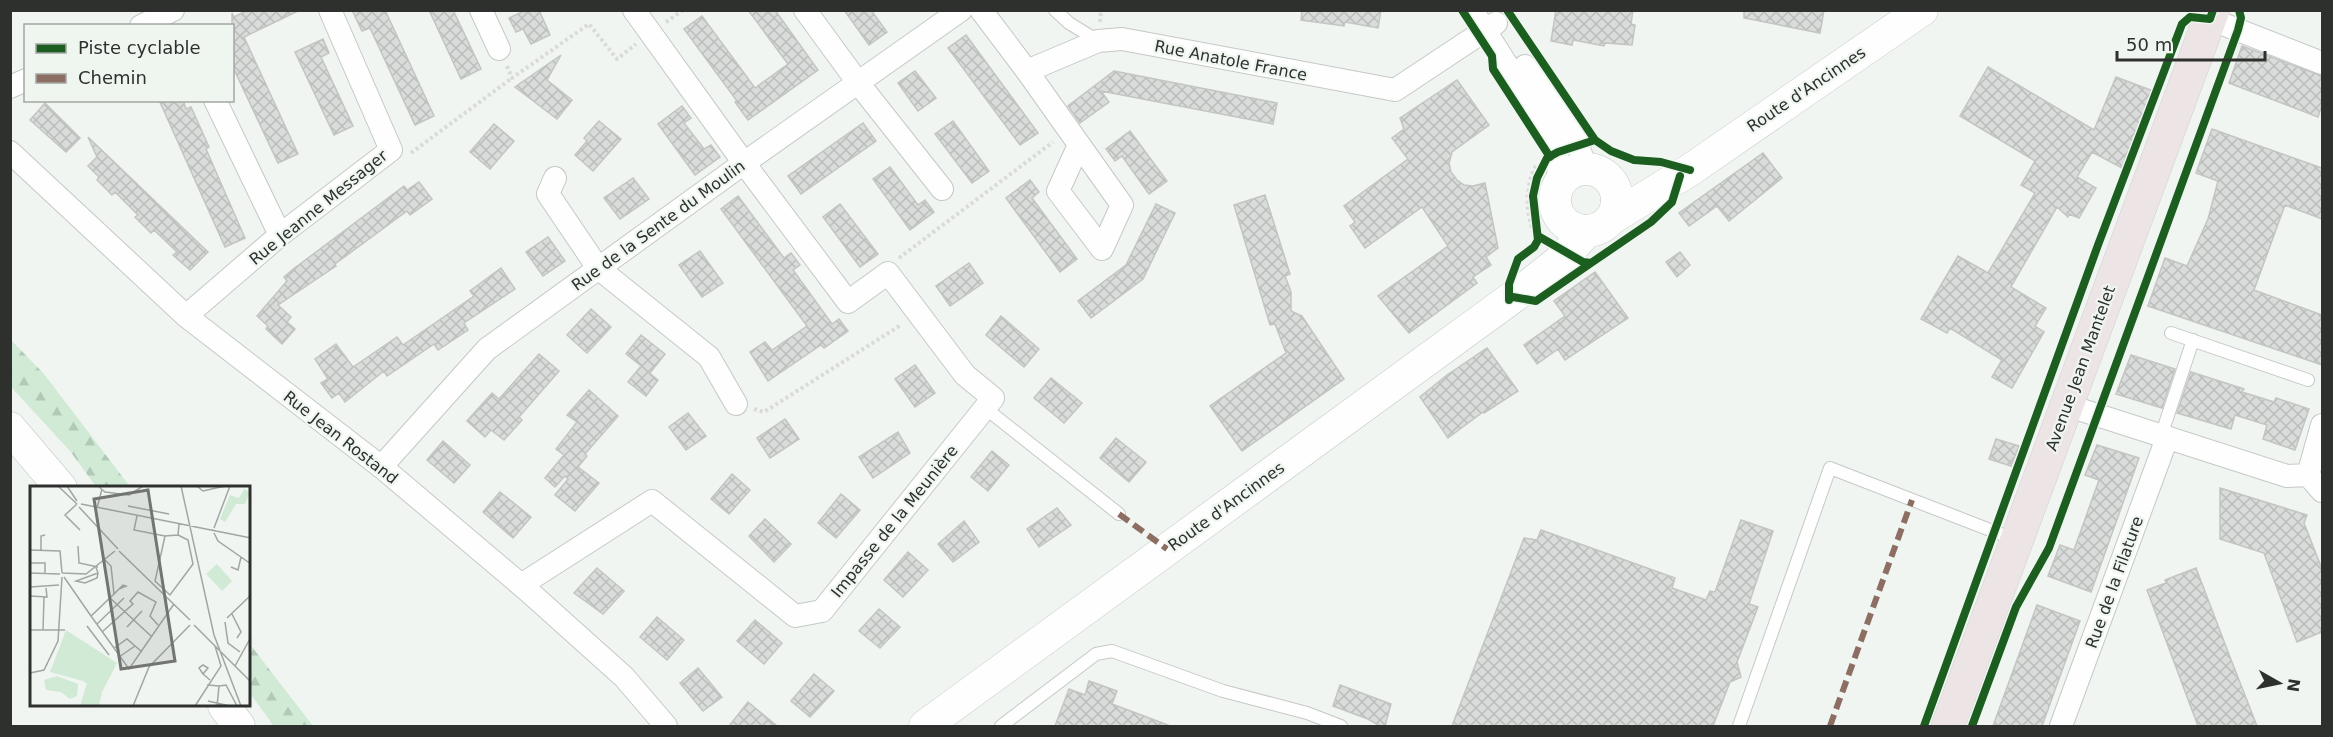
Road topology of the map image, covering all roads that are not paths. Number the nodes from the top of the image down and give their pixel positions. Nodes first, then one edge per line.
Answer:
1 (174, 10) edge
2 (330, 10) edge
3 (482, 10) edge
4 (634, 10) edge
5 (806, 10) edge
6 (961, 10) edge
7 (981, 10) edge
8 (1055, 10) edge
9 (1472, 10) edge
10 (1922, 10) edge
11 (2211, 15) edge
12 (1490, 22) edge
13 (145, 24) edge
14 (181, 24) edge
15 (1098, 41) junction
16 (499, 50) road end
17 (2322, 63) edge
18 (1026, 71) junction
19 (24, 81) edge
20 (858, 84) junction
21 (10, 87) edge
22 (216, 102) edge
23 (1074, 138) road end
24 (10, 152) edge
25 (744, 163) junction
26 (1690, 170) junction
27 (1599, 176) junction
28 (555, 178) dead end
29 (1559, 185) junction
30 (942, 189) dead end
31 (1564, 232) junction
32 (280, 235) junction
33 (598, 268) junction
34 (186, 316) junction
35 (2171, 333) dead end
36 (2193, 340) junction
37 (2308, 380) dead end
38 (989, 403) junction
39 (736, 404) road end
40 (2066, 405) junction
41 (2322, 425) edge
42 (10, 428) edge
43 (2164, 437) junction
44 (381, 467) junction
45 (2315, 483) edge
46 (60, 486) edge
47 (1119, 514) dead end
48 (2017, 541) junction
49 (521, 585) junction
50 (225, 707) edge
51 (239, 726) edge
52 (666, 726) edge
53 (925, 726) edge
54 (1001, 726) edge
55 (1341, 726) edge
56 (1739, 726) edge
57 (1948, 726) edge
58 (2061, 726) edge

1 - 13 street
1 - 14 street
2 - 32 street, Rue Jeanne Messager
3 - 16 street
4 - 25 street
5 - 20 street
6 - 20 street, Rue de la Sente du Moulin
7 - 18 street
8 - 15 lane
9 - 12 street
10 - 26 main road, Route d'Ancinnes
11 - 17 street
11 - 40 main road, Avenue Jean Mantelet
12 - 15 street, Rue Anatole France
12 - 27 street
12 - 29 street
15 - 18 street, Rue Anatole France
18 - 23 street
19 - 21 street
20 - 25 street, Rue de la Sente du Moulin
20 - 30 street
22 - 32 street
24 - 34 street, Rue Jean Rostand
25 - 33 street, Rue de la Sente du Moulin
25 - 38 street
26 - 27 main road, Route d'Ancinnes
26 - 31 main road, Route d'Ancinnes
27 - 29 main road
27 - 31 main road
28 - 33 street
29 - 31 main road
31 - 53 main road, Route d'Ancinnes
32 - 34 street, Rue Jeanne Messager
33 - 39 street
33 - 44 street, Rue de la Sente du Moulin
34 - 44 street, Rue Jean Rostand
35 - 36 lane
36 - 37 lane
36 - 43 lane
38 - 47 lane
38 - 49 street, Impasse de la Meunière
40 - 43 street
40 - 48 main road, Avenue Jean Mantelet
41 - 45 street
42 - 46 main road
43 - 45 street
43 - 58 street, Rue de la Filature
44 - 49 street, Rue Jean Rostand
48 - 56 lane
48 - 57 main road, Avenue Jean Mantelet
49 - 52 street, Rue Jean Rostand
50 - 51 main road
54 - 55 lane

